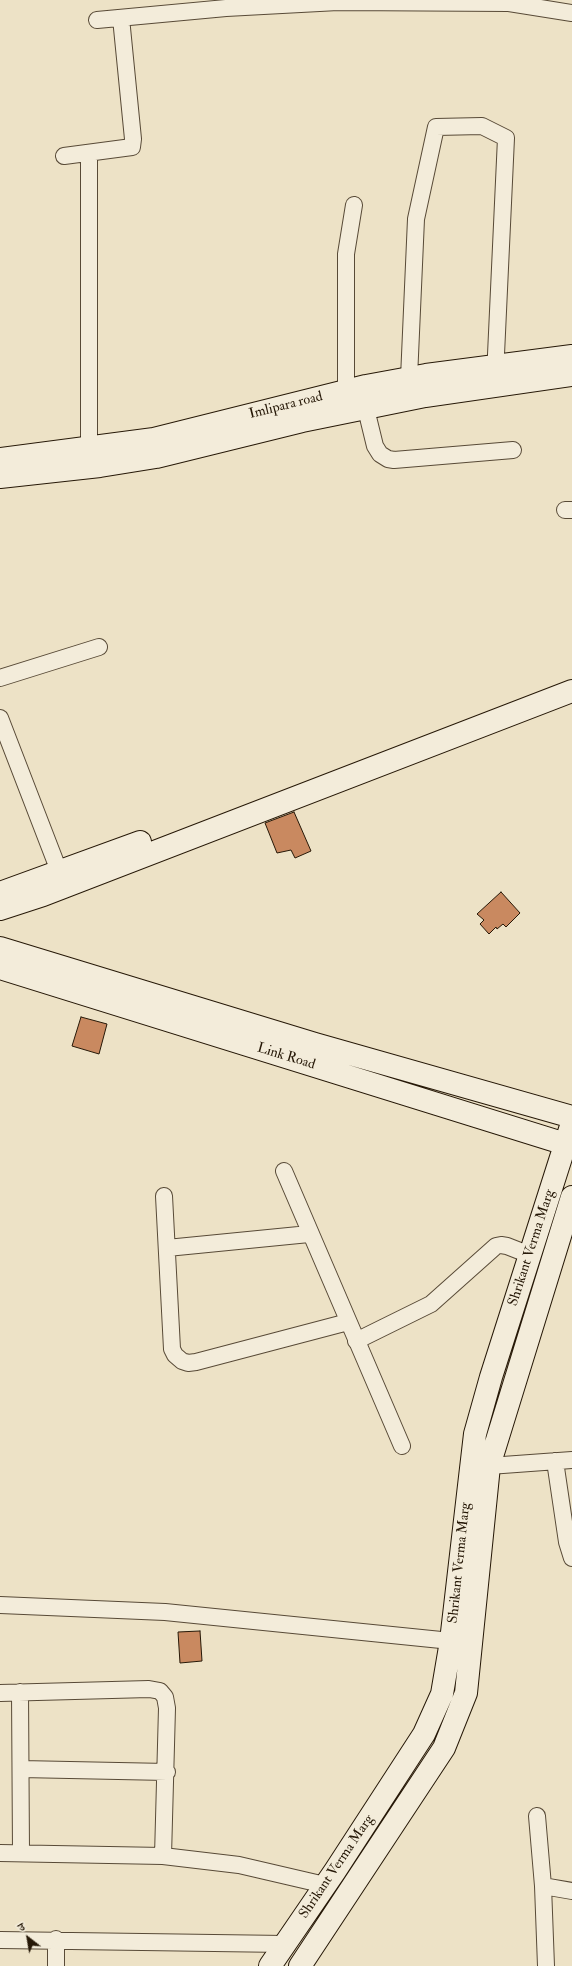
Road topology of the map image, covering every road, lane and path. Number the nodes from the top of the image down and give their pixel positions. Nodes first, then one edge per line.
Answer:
1 (366, 1) edge
2 (266, 3) edge
3 (225, 4) edge
4 (572, 13) edge
5 (121, 18) junction
6 (97, 20) dead end
7 (89, 154) junction
8 (64, 156) dead end
9 (354, 204) dead end
10 (572, 356) edge
11 (572, 375) edge
12 (495, 376) junction
13 (409, 378) junction
14 (346, 391) junction
15 (366, 409) junction
16 (89, 447) junction
17 (513, 450) dead end
18 (0, 459) edge
19 (0, 477) edge
20 (99, 647) dead end
21 (0, 678) edge
22 (572, 680) edge
23 (572, 691) edge
24 (0, 718) edge
25 (59, 871) junction
26 (0, 893) edge
27 (0, 908) edge
28 (0, 948) edge
29 (0, 968) edge
30 (572, 1117) edge
31 (572, 1123) edge
32 (569, 1145) edge
33 (284, 1171) dead end
34 (164, 1196) dead end
35 (572, 1197) edge
36 (309, 1234) junction
37 (166, 1248) junction
38 (530, 1256) junction
39 (348, 1322) junction
40 (356, 1341) junction
41 (402, 1446) dead end
42 (572, 1460) edge
43 (555, 1461) junction
44 (490, 1466) junction
45 (572, 1558) edge
46 (0, 1605) edge
47 (451, 1641) junction
48 (20, 1692) junction
49 (0, 1693) edge
50 (21, 1770) junction
51 (166, 1772) junction
52 (537, 1816) dead end
53 (21, 1852) junction
54 (0, 1853) edge
55 (163, 1856) junction
56 (325, 1885) junction
57 (543, 1886) junction
58 (572, 1891) edge
59 (0, 1940) edge
60 (56, 1940) junction
61 (285, 1944) junction
62 (56, 1966) edge
63 (270, 1966) edge
64 (300, 1966) edge
65 (546, 1966) edge

1 - 2 street
1 - 4 street
2 - 3 street
3 - 5 street
5 - 6 street
5 - 7 street
7 - 8 street
7 - 16 street
9 - 14 street
10 - 12 street, Imlipara road
11 - 12 street, Imlipara road
12 - 13 street, Imlipara road
12 - 13 street
12 - 15 street, Imlipara road
13 - 14 street, Imlipara road
14 - 16 street, Imlipara road
15 - 17 street
15 - 19 street, Imlipara road
16 - 18 street, Imlipara road
20 - 21 street
22 - 25 street
23 - 27 street
24 - 25 street
25 - 26 street
28 - 30 street, Link Road
29 - 32 street, Link Road
31 - 32 street, Shrikant Verma Marg
32 - 38 street, Shrikant Verma Marg
33 - 36 street
34 - 37 street
35 - 44 street, Shrikant Verma Marg
36 - 37 street
36 - 39 street
37 - 39 street
38 - 40 street
38 - 47 street, Shrikant Verma Marg
39 - 40 street
40 - 41 street
42 - 43 street
43 - 44 street
43 - 45 street
44 - 64 street, Shrikant Verma Marg
46 - 47 street
47 - 56 street, Shrikant Verma Marg
48 - 49 street
48 - 50 street
48 - 51 street
50 - 51 street
50 - 53 street
51 - 55 street
52 - 57 street
53 - 54 street
53 - 55 street
55 - 56 street
56 - 61 street, Shrikant Verma Marg
57 - 58 street
57 - 65 street
59 - 60 street
60 - 61 street
60 - 62 street
61 - 63 street, Shrikant Verma Marg

